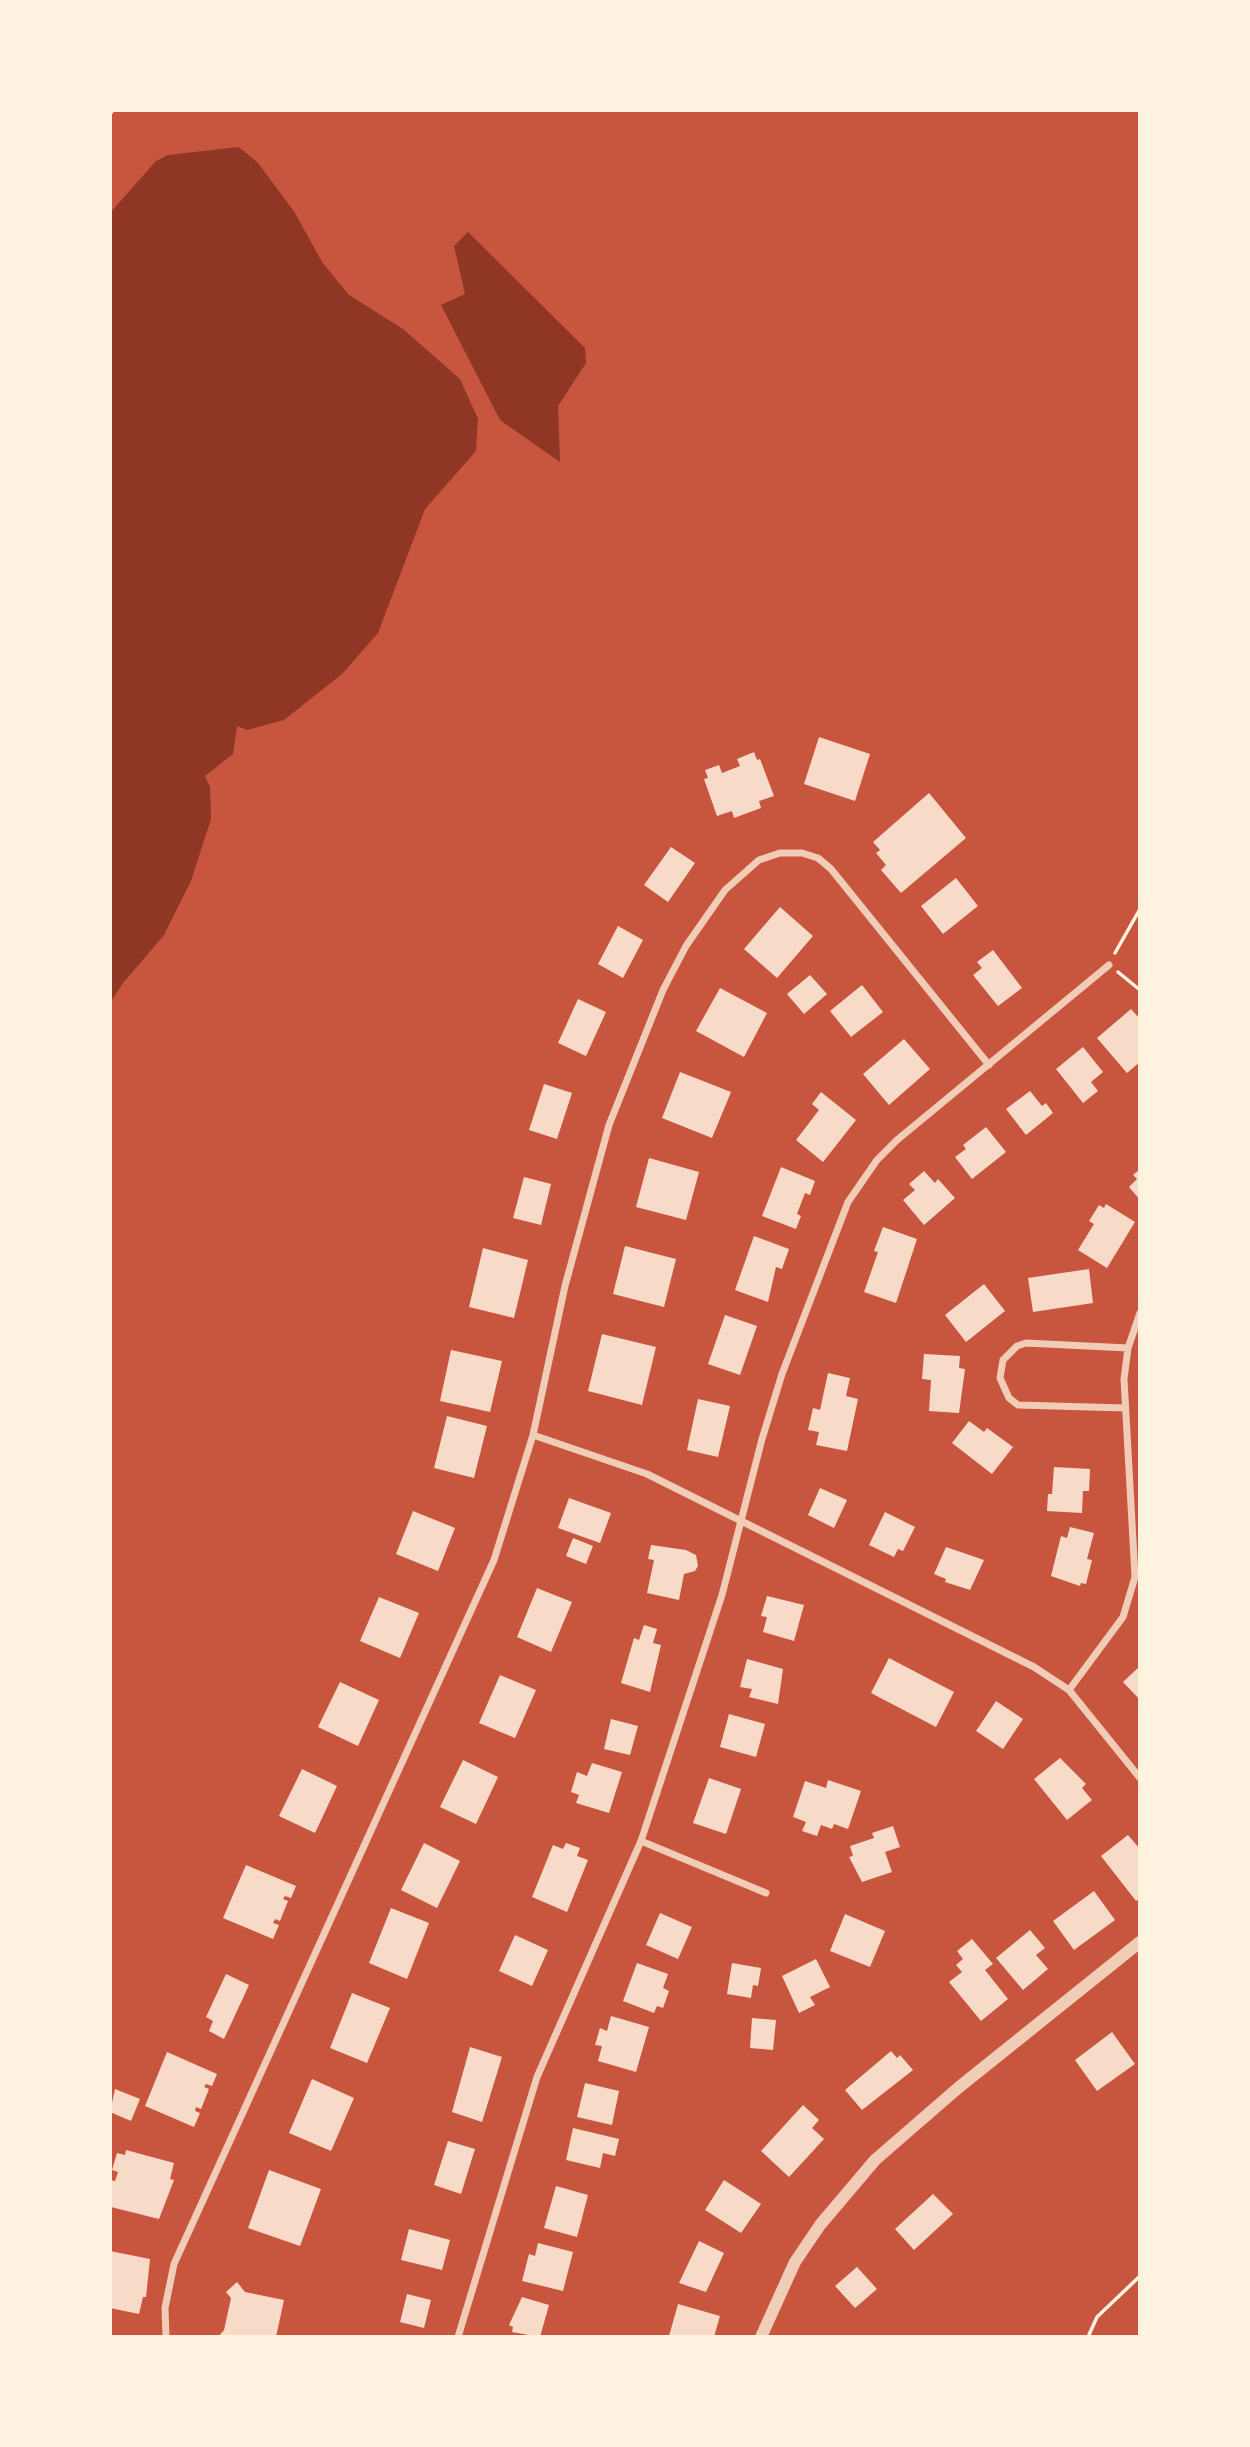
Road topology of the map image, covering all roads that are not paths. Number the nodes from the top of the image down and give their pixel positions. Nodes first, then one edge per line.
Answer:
1 (1109, 965) road end
2 (989, 1065) junction
3 (1140, 1313) edge
4 (1128, 1348) junction
5 (1125, 1408) junction
6 (533, 1435) junction
7 (1140, 1479) edge
8 (1130, 1480) junction
9 (742, 1522) junction
10 (1138, 1556) edge
11 (1069, 1690) junction
12 (1140, 1777) edge
13 (641, 1840) junction
14 (766, 1893) dead end
15 (1140, 1942) edge
16 (166, 2337) edge
17 (457, 2337) edge
18 (761, 2337) edge

1 - 2 street
2 - 6 street
2 - 9 street
3 - 4 street
4 - 5 street
4 - 5 street
5 - 8 street
6 - 9 street
6 - 16 street
7 - 8 street
8 - 10 street
9 - 11 street
9 - 13 street
10 - 11 street
11 - 12 street
13 - 14 street
13 - 17 street
15 - 18 street

